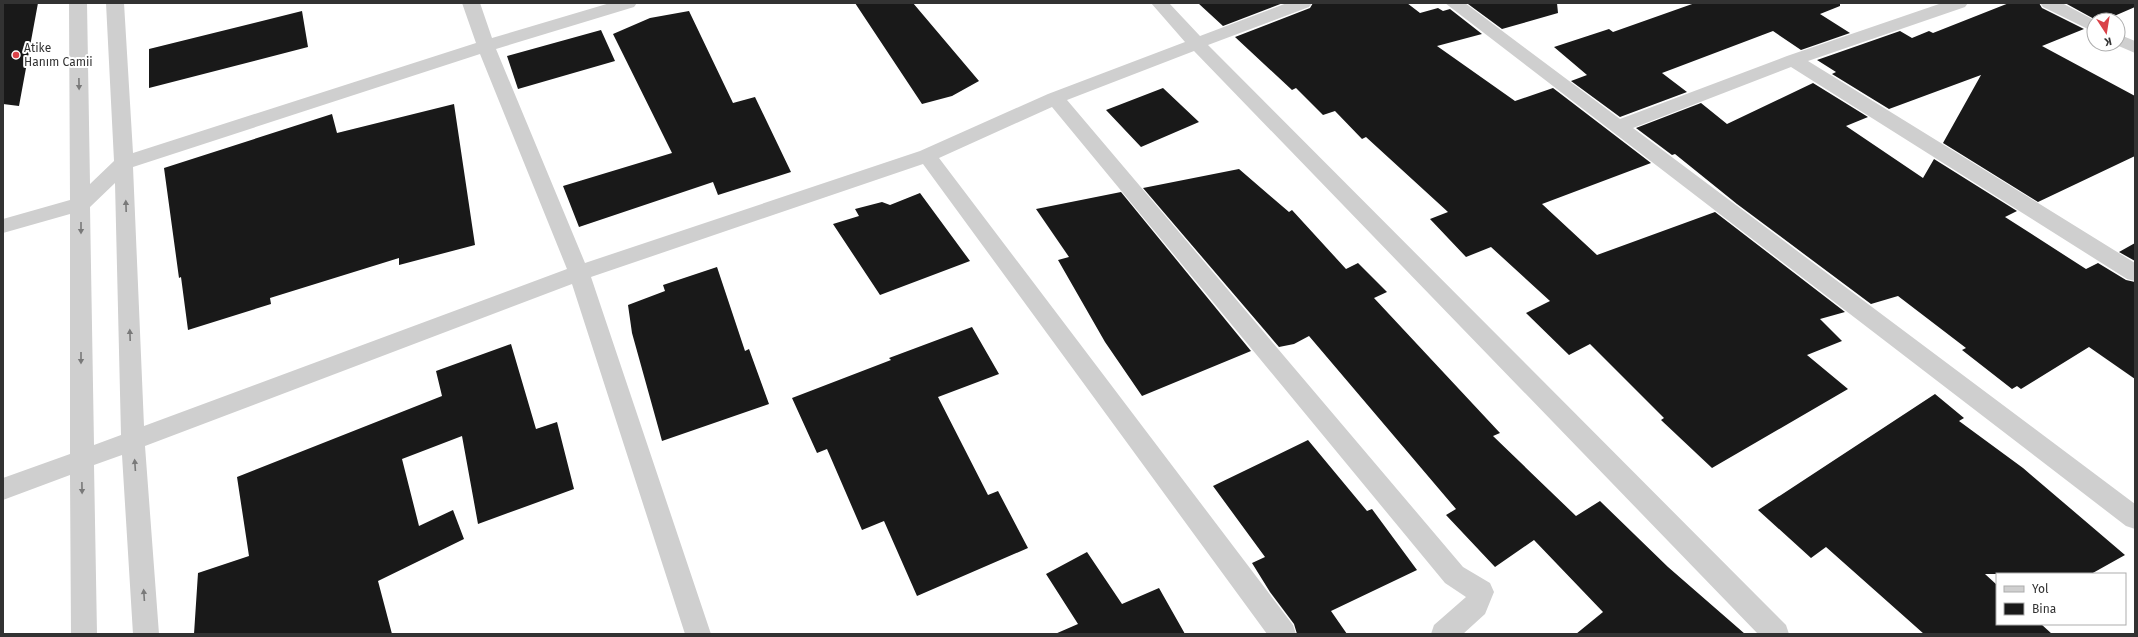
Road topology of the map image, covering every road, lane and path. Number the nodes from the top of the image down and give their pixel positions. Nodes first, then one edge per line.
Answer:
1 (78, 3) edge
2 (115, 3) edge
3 (471, 3) edge
4 (628, 3) edge
5 (1160, 3) edge
6 (1303, 3) edge
7 (1454, 3) edge
8 (1959, 3) edge
9 (2050, 3) edge
10 (2086, 23) edge
11 (2126, 43) edge
12 (1197, 44) junction
13 (486, 46) junction
14 (2135, 48) edge
15 (1793, 60) junction
16 (1055, 98) junction
17 (1618, 127) junction
18 (927, 156) junction
19 (123, 164) junction
20 (81, 204) junction
21 (3, 226) edge
22 (579, 272) junction
23 (2135, 273) edge
24 (133, 440) junction
25 (81, 460) junction
26 (3, 489) edge
27 (2135, 518) edge
28 (84, 634) edge
29 (146, 634) edge
30 (698, 634) edge
31 (1283, 634) edge
32 (1444, 634) edge
33 (1776, 634) edge

1 -> 20 street
2 - 19 street
3 - 13 street
4 - 13 street
5 - 12 street
6 - 12 street
7 - 17 street
8 - 15 street
9 - 10 street
11 - 14 street
12 - 16 street
12 - 33 street
13 - 19 street
13 - 22 street
15 - 17 street
15 - 23 street
16 - 18 street
16 - 32 street
17 - 27 street
18 - 22 street
18 - 31 street
19 - 20 street
24 -> 19 street
20 - 21 street
20 -> 25 street
22 - 24 street
22 - 30 street
24 - 25 street
29 -> 24 street
25 - 26 street
25 -> 28 street

